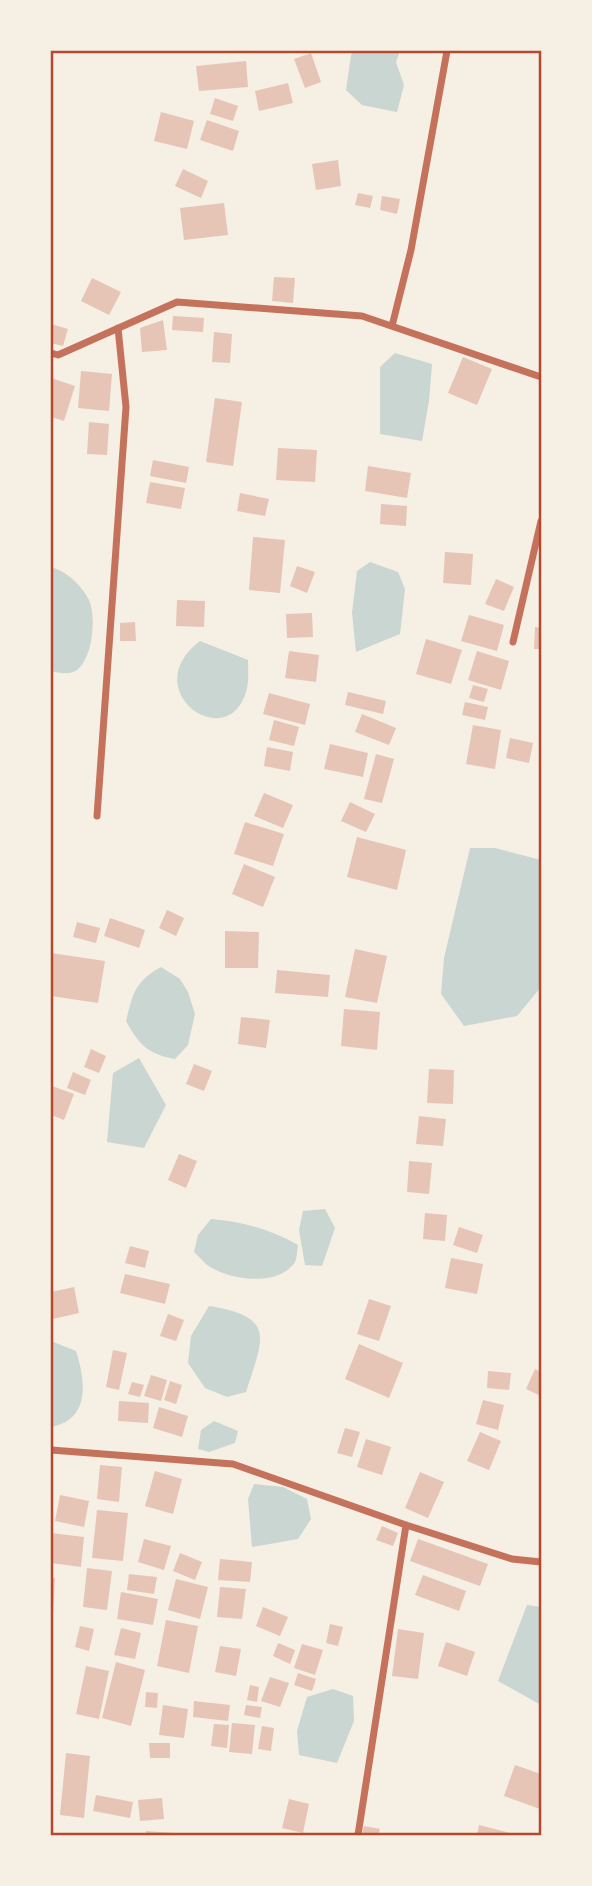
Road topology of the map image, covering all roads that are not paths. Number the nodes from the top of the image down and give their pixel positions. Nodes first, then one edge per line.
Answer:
1 (447, 51) edge
2 (392, 326) junction
3 (118, 328) junction
4 (51, 353) edge
5 (541, 377) edge
6 (541, 521) edge
7 (513, 642) dead end
8 (97, 817) dead end
9 (51, 1450) edge
10 (406, 1525) junction
11 (541, 1562) edge
12 (358, 1835) edge

1 - 2 street
2 - 3 street
2 - 5 street
3 - 4 street
3 - 8 street
6 - 7 street
9 - 10 street
10 - 11 street
10 - 12 street

